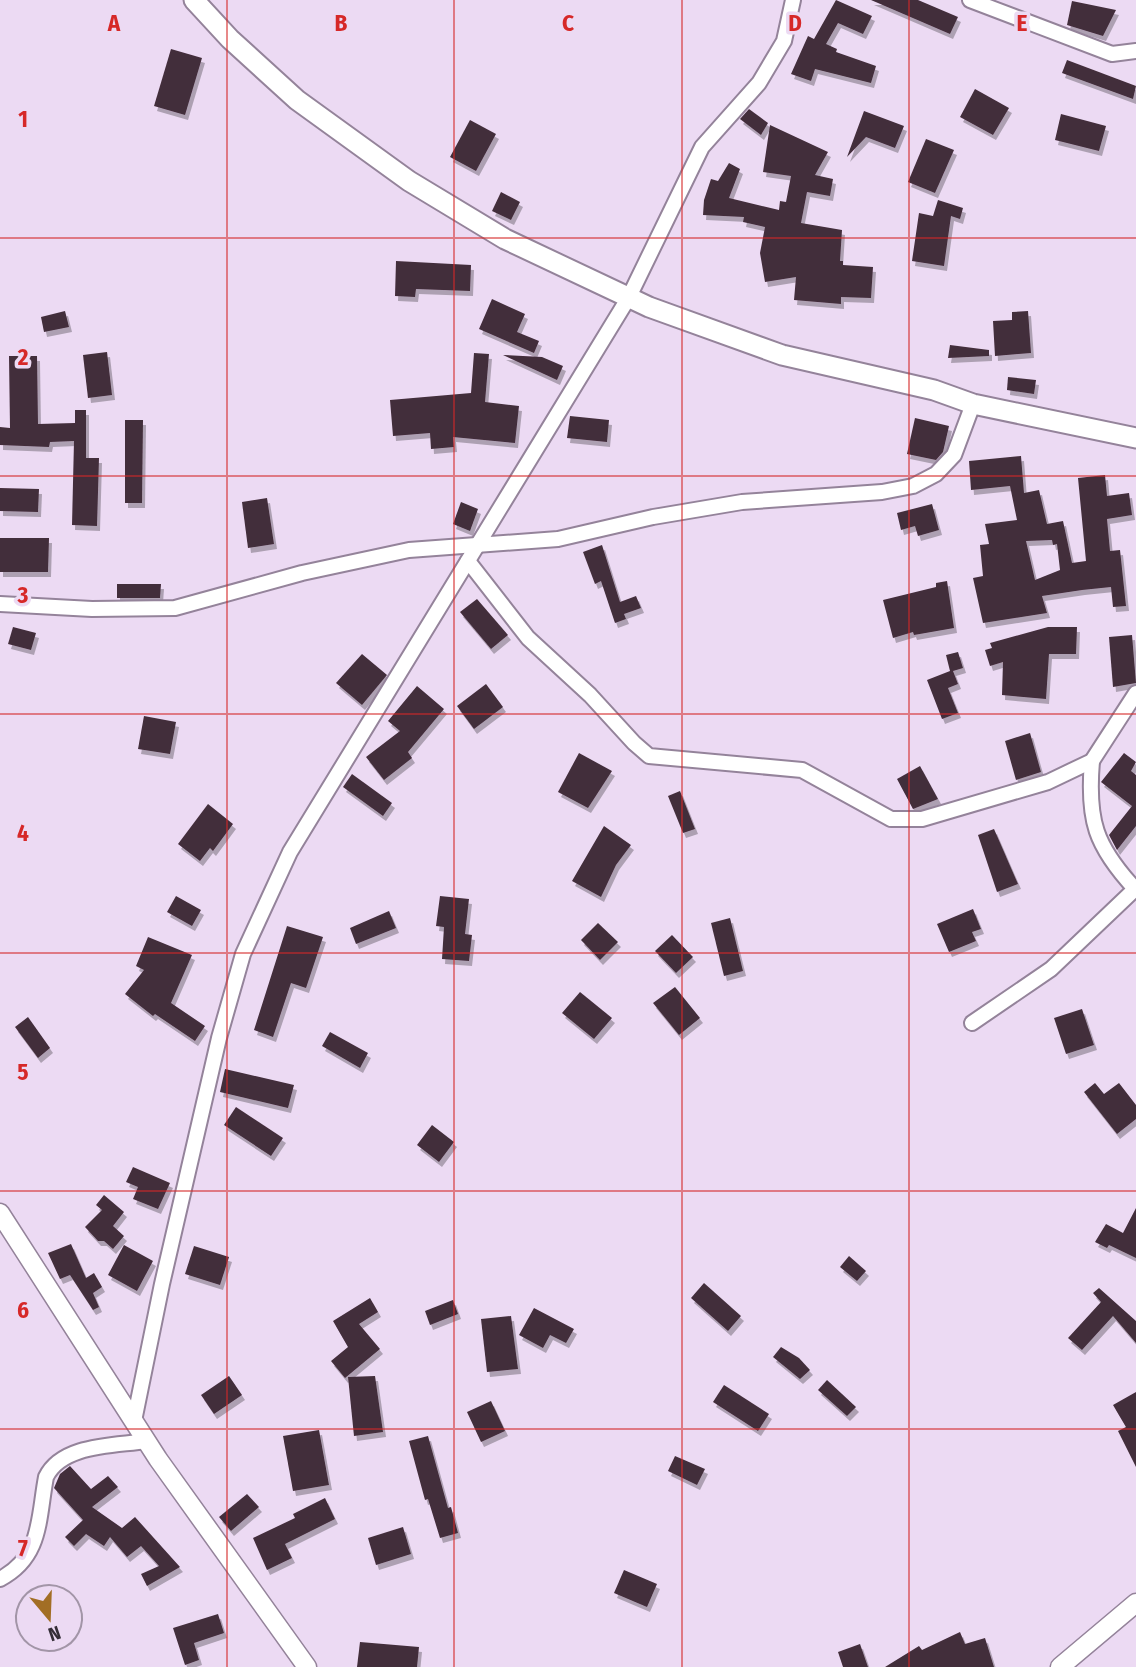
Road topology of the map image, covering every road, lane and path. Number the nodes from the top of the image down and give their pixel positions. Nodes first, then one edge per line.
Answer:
1 (194, 0) edge
2 (793, 0) edge
3 (970, 0) edge
4 (1136, 51) edge
5 (629, 297) junction
6 (973, 404) junction
7 (1136, 438) edge
8 (478, 545) junction
9 (468, 561) junction
10 (0, 604) edge
11 (1136, 693) edge
12 (1092, 761) junction
13 (1135, 889) edge
14 (972, 1023) dead end
15 (0, 1213) edge
16 (134, 1421) junction
17 (146, 1441) junction
18 (0, 1579) edge
19 (1136, 1603) edge
20 (307, 1667) edge
21 (1060, 1667) edge

1 - 5 main road
2 - 5 street
3 - 4 street
5 - 6 main road
5 - 8 street
6 - 7 main road
6 - 8 street
8 - 9 street
8 - 10 street
9 - 12 street
9 - 16 street
11 - 12 street
12 - 13 street
13 - 14 street
15 - 16 street
16 - 17 street
17 - 18 street
17 - 20 street
19 - 21 street

